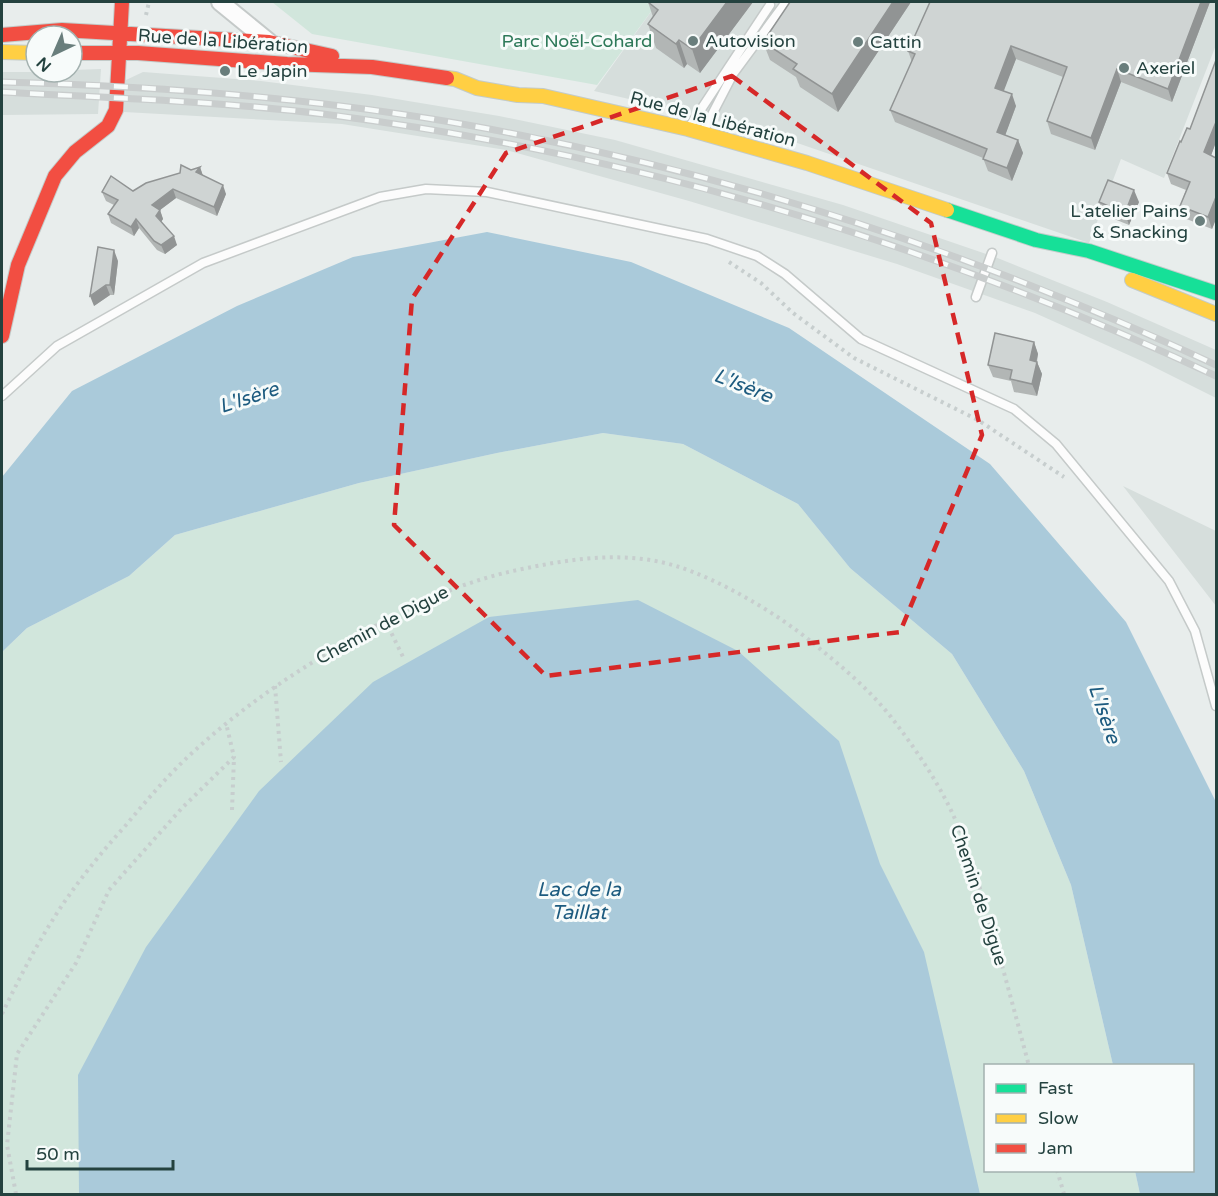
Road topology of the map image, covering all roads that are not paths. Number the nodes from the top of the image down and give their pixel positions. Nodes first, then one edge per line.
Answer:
1 (122, 2) edge
2 (220, 2) edge
3 (786, 2) edge
4 (770, 5) dead end
5 (120, 33) junction
6 (2, 35) edge
7 (270, 42) junction
8 (2, 52) edge
9 (24, 53) edge
10 (84, 53) edge
11 (120, 53) junction
12 (372, 67) junction
13 (688, 129) junction
14 (702, 133) junction
15 (1036, 240) junction
16 (992, 254) dead end
17 (1216, 293) edge
18 (976, 297) dead end
19 (1216, 314) edge
20 (2, 336) edge
21 (2, 396) edge
22 (1216, 706) edge

1 - 5 main road
2 - 7 street
3 - 14 lane
4 - 13 lane
5 - 6 main road, Rue de la Libération
5 - 7 main road, Rue de la Libération
5 - 11 main road
7 - 12 main road, Rue de la Libération
8 - 9 main road
10 - 11 main road, Rue de la Libération
11 - 12 main road, Rue de la Libération
11 - 20 main road
12 - 13 main road, Rue de la Libération
13 - 14 main road, Rue de la Libération
14 - 15 main road, Rue de la Libération
15 - 17 main road, Rue de la Libération
15 - 19 main road, Rue de la Libération
16 - 18 lane
21 - 22 lane

